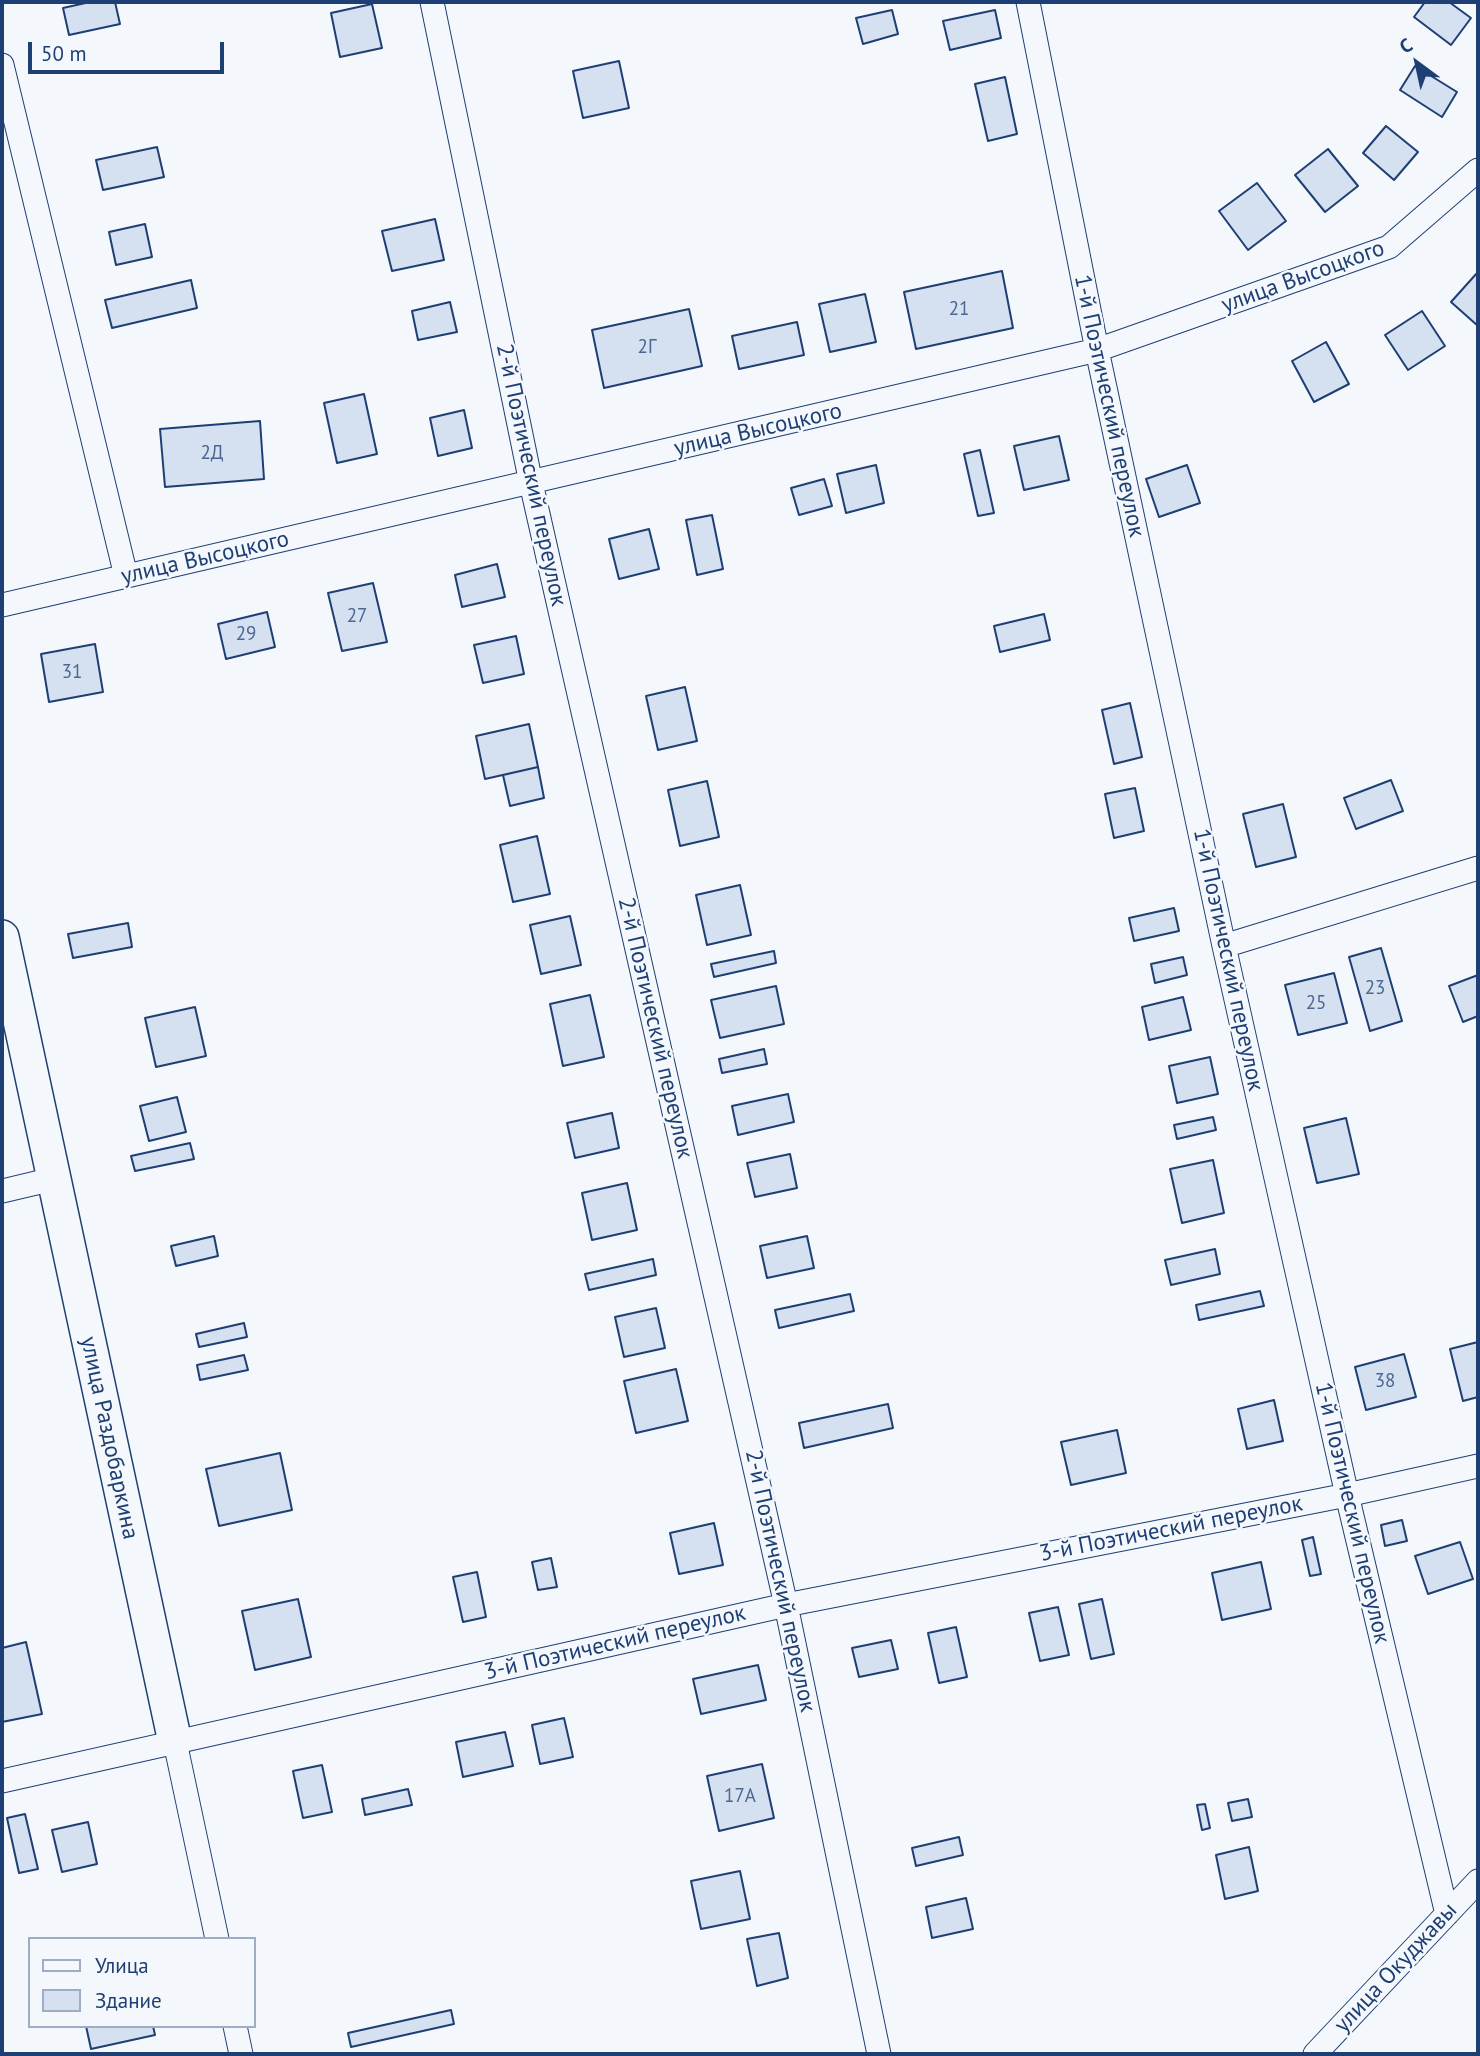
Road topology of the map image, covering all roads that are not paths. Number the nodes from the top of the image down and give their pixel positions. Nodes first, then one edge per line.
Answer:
1 (432, 2) edge
2 (1028, 2) edge
3 (2, 65) edge
4 (1478, 170) edge
5 (1097, 351) junction
6 (531, 483) junction
7 (126, 576) junction
8 (2, 605) edge
9 (1478, 868) edge
10 (2, 937) edge
11 (1224, 946) junction
12 (53, 1179) junction
13 (2, 1191) edge
14 (1478, 1466) edge
15 (1347, 1495) junction
16 (786, 1605) junction
17 (175, 1742) junction
18 (2, 1781) edge
19 (1478, 1881) edge
20 (1447, 1914) junction
21 (217, 1937) edge
22 (235, 2028) edge
23 (241, 2054) edge
24 (879, 2054) edge
25 (1315, 2054) edge

1 - 6 street, 2-й Поэтический переулок
2 - 5 street, 1-й Поэтический переулок
3 - 7 street
4 - 5 street, улица Высоцкого
5 - 6 street, улица Высоцкого
5 - 11 street, 1-й Поэтический переулок
6 - 7 street, улица Высоцкого
6 - 16 street, 2-й Поэтический переулок
7 - 8 street, улица Высоцкого
9 - 11 street
10 - 12 street, улица Раздобаркина
11 - 15 street, 1-й Поэтический переулок
12 - 13 street
12 - 17 street, улица Раздобаркина
14 - 15 street, 3-й Поэтический переулок
15 - 16 street, 3-й Поэтический переулок
15 - 20 street, 1-й Поэтический переулок
16 - 17 street, 3-й Поэтический переулок
16 - 24 street, 2-й Поэтический переулок
17 - 18 street, 3-й Поэтический переулок
17 - 21 street, улица Раздобаркина
19 - 20 street, улица Окуджавы
20 - 25 street, улица Окуджавы
22 - 23 street

